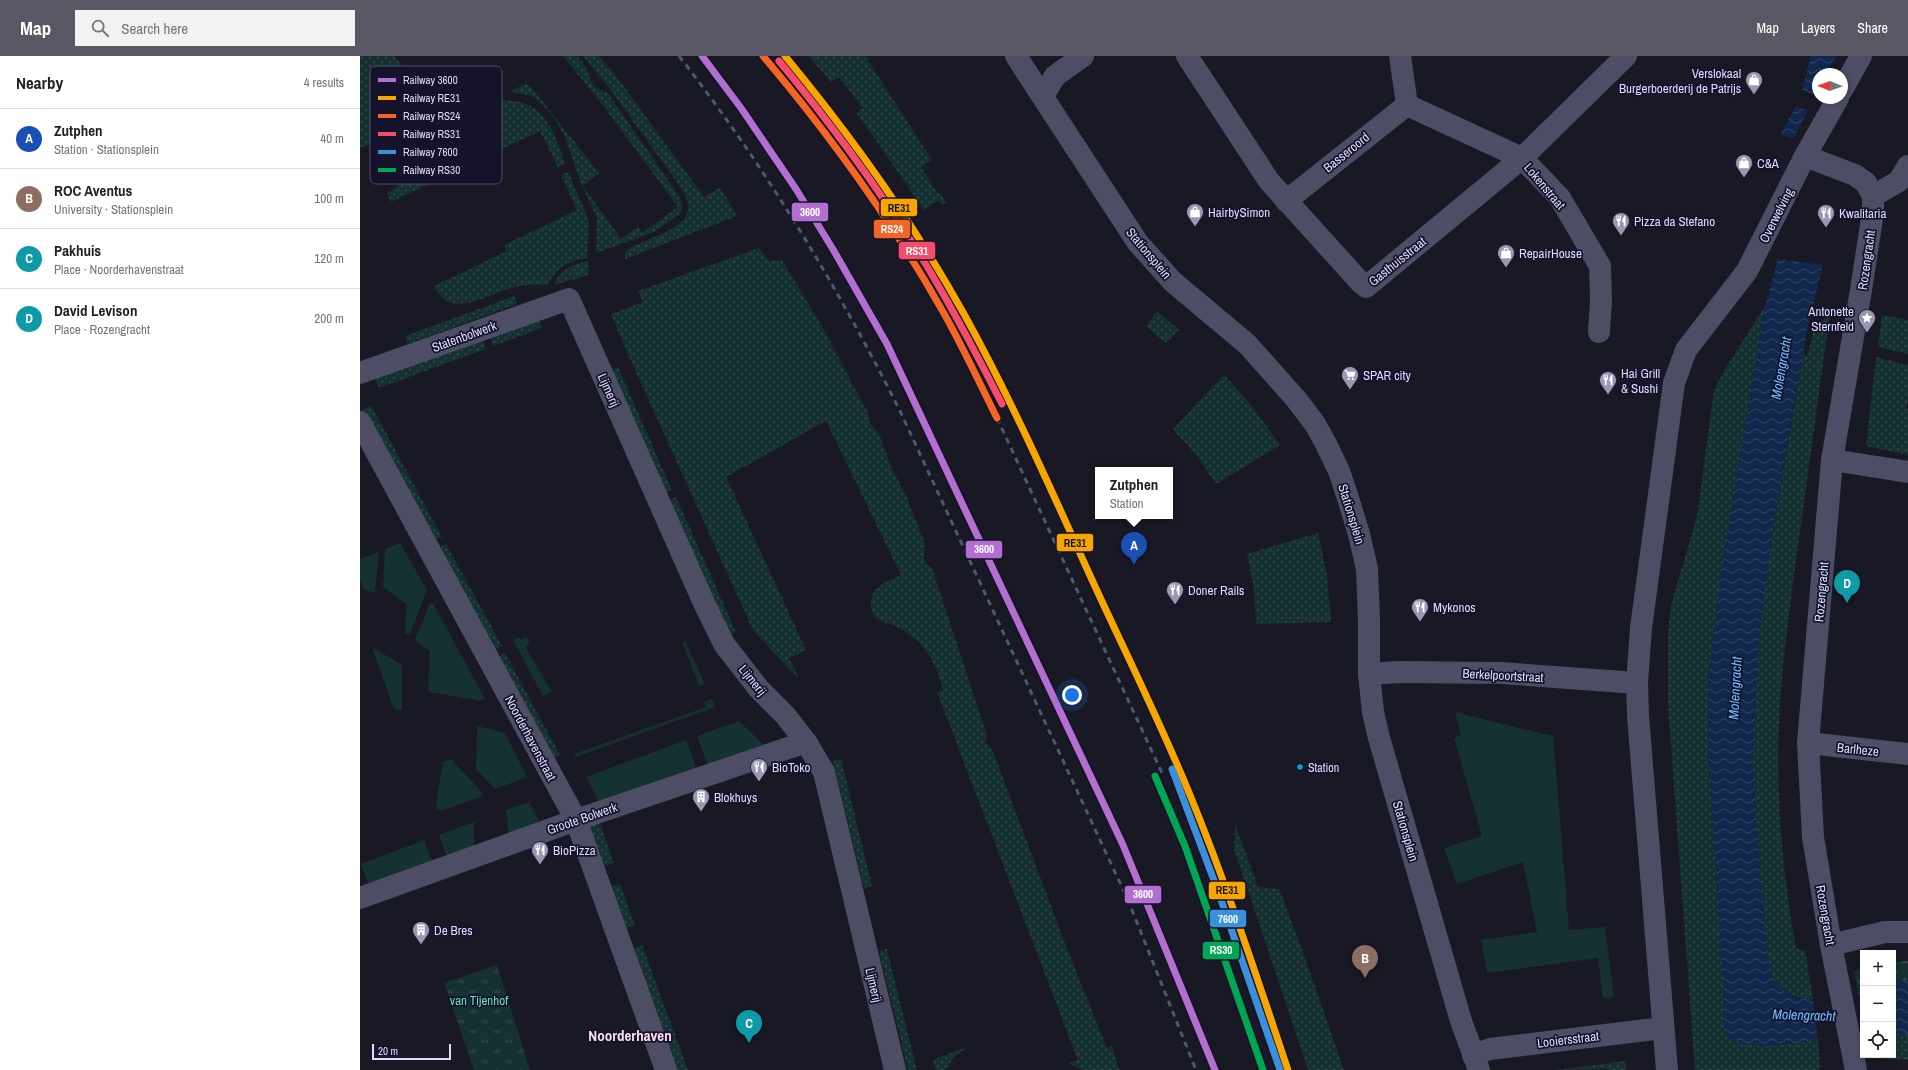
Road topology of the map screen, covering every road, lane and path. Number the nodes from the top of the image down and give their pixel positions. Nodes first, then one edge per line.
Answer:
1 (1016, 56) edge
2 (1083, 56) edge
3 (1187, 56) edge
4 (1400, 56) edge
5 (1626, 56) edge
6 (1861, 56) edge
7 (1848, 79) edge
8 (1043, 96) junction
9 (1835, 104) edge
10 (1407, 105) junction
11 (1805, 156) junction
12 (1522, 158) junction
13 (1908, 166) edge
14 (1873, 196) junction
15 (1286, 201) junction
16 (569, 299) joint
17 (1599, 332) dead end
18 (360, 373) edge
19 (360, 422) edge
20 (1832, 460) junction
21 (1908, 472) edge
22 (1369, 674) junction
23 (1637, 683) junction
24 (806, 742) junction
25 (1808, 743) junction
26 (1908, 754) edge
27 (576, 820) junction
28 (360, 898) edge
29 (1908, 932) edge
30 (1831, 945) junction
31 (1663, 1028) junction
32 (1476, 1063) edge
33 (1855, 1066) edge
34 (666, 1070) edge
35 (895, 1070) edge
36 (1666, 1070) edge

1 - 8 street, Stationsplein
2 - 8 street
3 - 15 street, Gasthuisstraat
4 - 10 street
5 - 12 street, Gasthuisstraat
6 - 7 street
8 - 22 street, Stationsplein
9 - 11 street, Overwelving
10 - 12 street, Lokenstraat
10 - 15 street, Basseroord
11 - 14 street
11 - 23 street, Overwelving
12 - 15 street, Gasthuisstraat
12 - 17 street, Lokenstraat
13 - 14 street
14 - 20 street, Rozengracht
16 - 18 street, Statenbolwerk
16 - 24 street, Lijmerij
19 - 27 street, Noorderhavenstraat
20 - 21 street
20 - 25 street, Rozengracht
22 - 23 street, Berkelpoortstraat
22 - 32 street, Stationsplein
23 - 31 street
24 - 27 street, Groote Bolwerk
24 - 35 street, Lijmerij
25 - 26 street, Barlheze
25 - 30 street, Rozengracht
27 - 28 street, Groote Bolwerk
27 - 34 street, Noorderhavenstraat
29 - 30 street
30 - 33 street, Rozengracht
31 - 32 street, Looiersstraat
31 - 36 street

